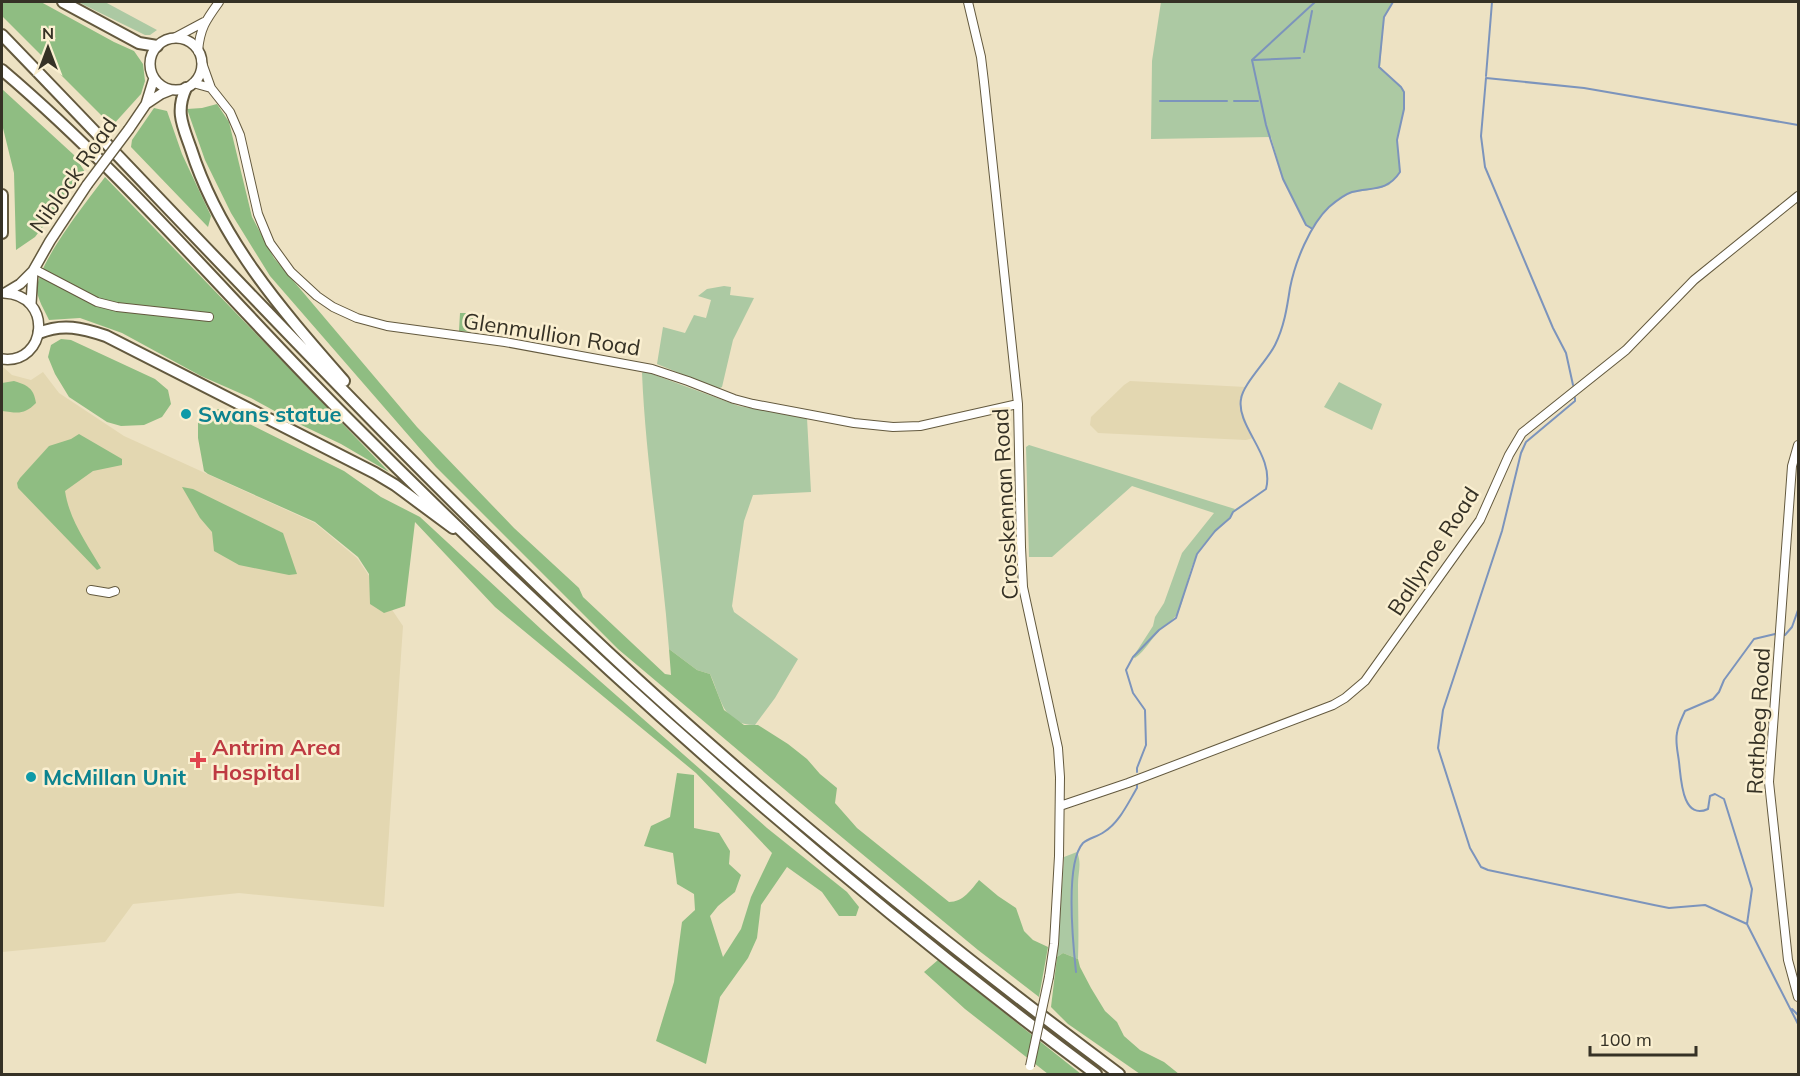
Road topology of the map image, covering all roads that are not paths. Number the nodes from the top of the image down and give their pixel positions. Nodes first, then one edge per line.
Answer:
1 (63, 2) edge
2 (219, 2) edge
3 (968, 2) edge
4 (204, 22) junction
5 (2, 36) edge
6 (174, 38) junction
7 (157, 46) junction
8 (200, 56) junction
9 (2, 70) edge
10 (154, 78) junction
11 (190, 86) junction
12 (211, 88) junction
13 (171, 90) junction
14 (146, 104) junction
15 (2, 195) edge
16 (1798, 196) edge
17 (2, 233) edge
18 (34, 270) junction
19 (3, 293) edge
20 (31, 304) junction
21 (209, 317) dead end
22 (39, 333) junction
23 (2, 359) edge
24 (1018, 404) junction
25 (388, 438) junction
26 (1798, 445) edge
27 (476, 543) junction
28 (91, 590) dead end
29 (115, 591) dead end
30 (1060, 806) junction
31 (1798, 997) edge
32 (1029, 1070) edge
33 (1096, 1074) edge
34 (1119, 1074) edge

1 - 7 highway
2 - 4 street
3 - 24 street, Crosskennan Road
4 - 6 street
4 - 8 street
5 - 25 highway
6 - 7 main road
6 - 8 main road
7 - 10 main road
8 - 11 main road
8 - 12 street, Glenmullion Road
9 - 27 highway
10 - 13 main road
10 - 14 main road, Niblock Road
11 - 12 street
11 - 13 main road
11 - 25 highway
12 - 24 street, Glenmullion Road
13 - 14 main road, Niblock Road
14 - 18 main road, Niblock Road, bridge
15 - 17 highway
16 - 30 street, Ballynoe Road
18 - 19 main road, Niblock Road
18 - 20 main road, Niblock Road
18 - 21 street, Niblock Road
19 - 20 main road
20 - 22 main road, Niblock Road
22 - 23 main road
22 - 27 highway
24 - 30 street, Crosskennan Road
25 - 34 highway
26 - 31 street, Rathbeg Road
27 - 33 highway
28 - 29 street
30 - 32 street, Crosskennan Road, bridge

